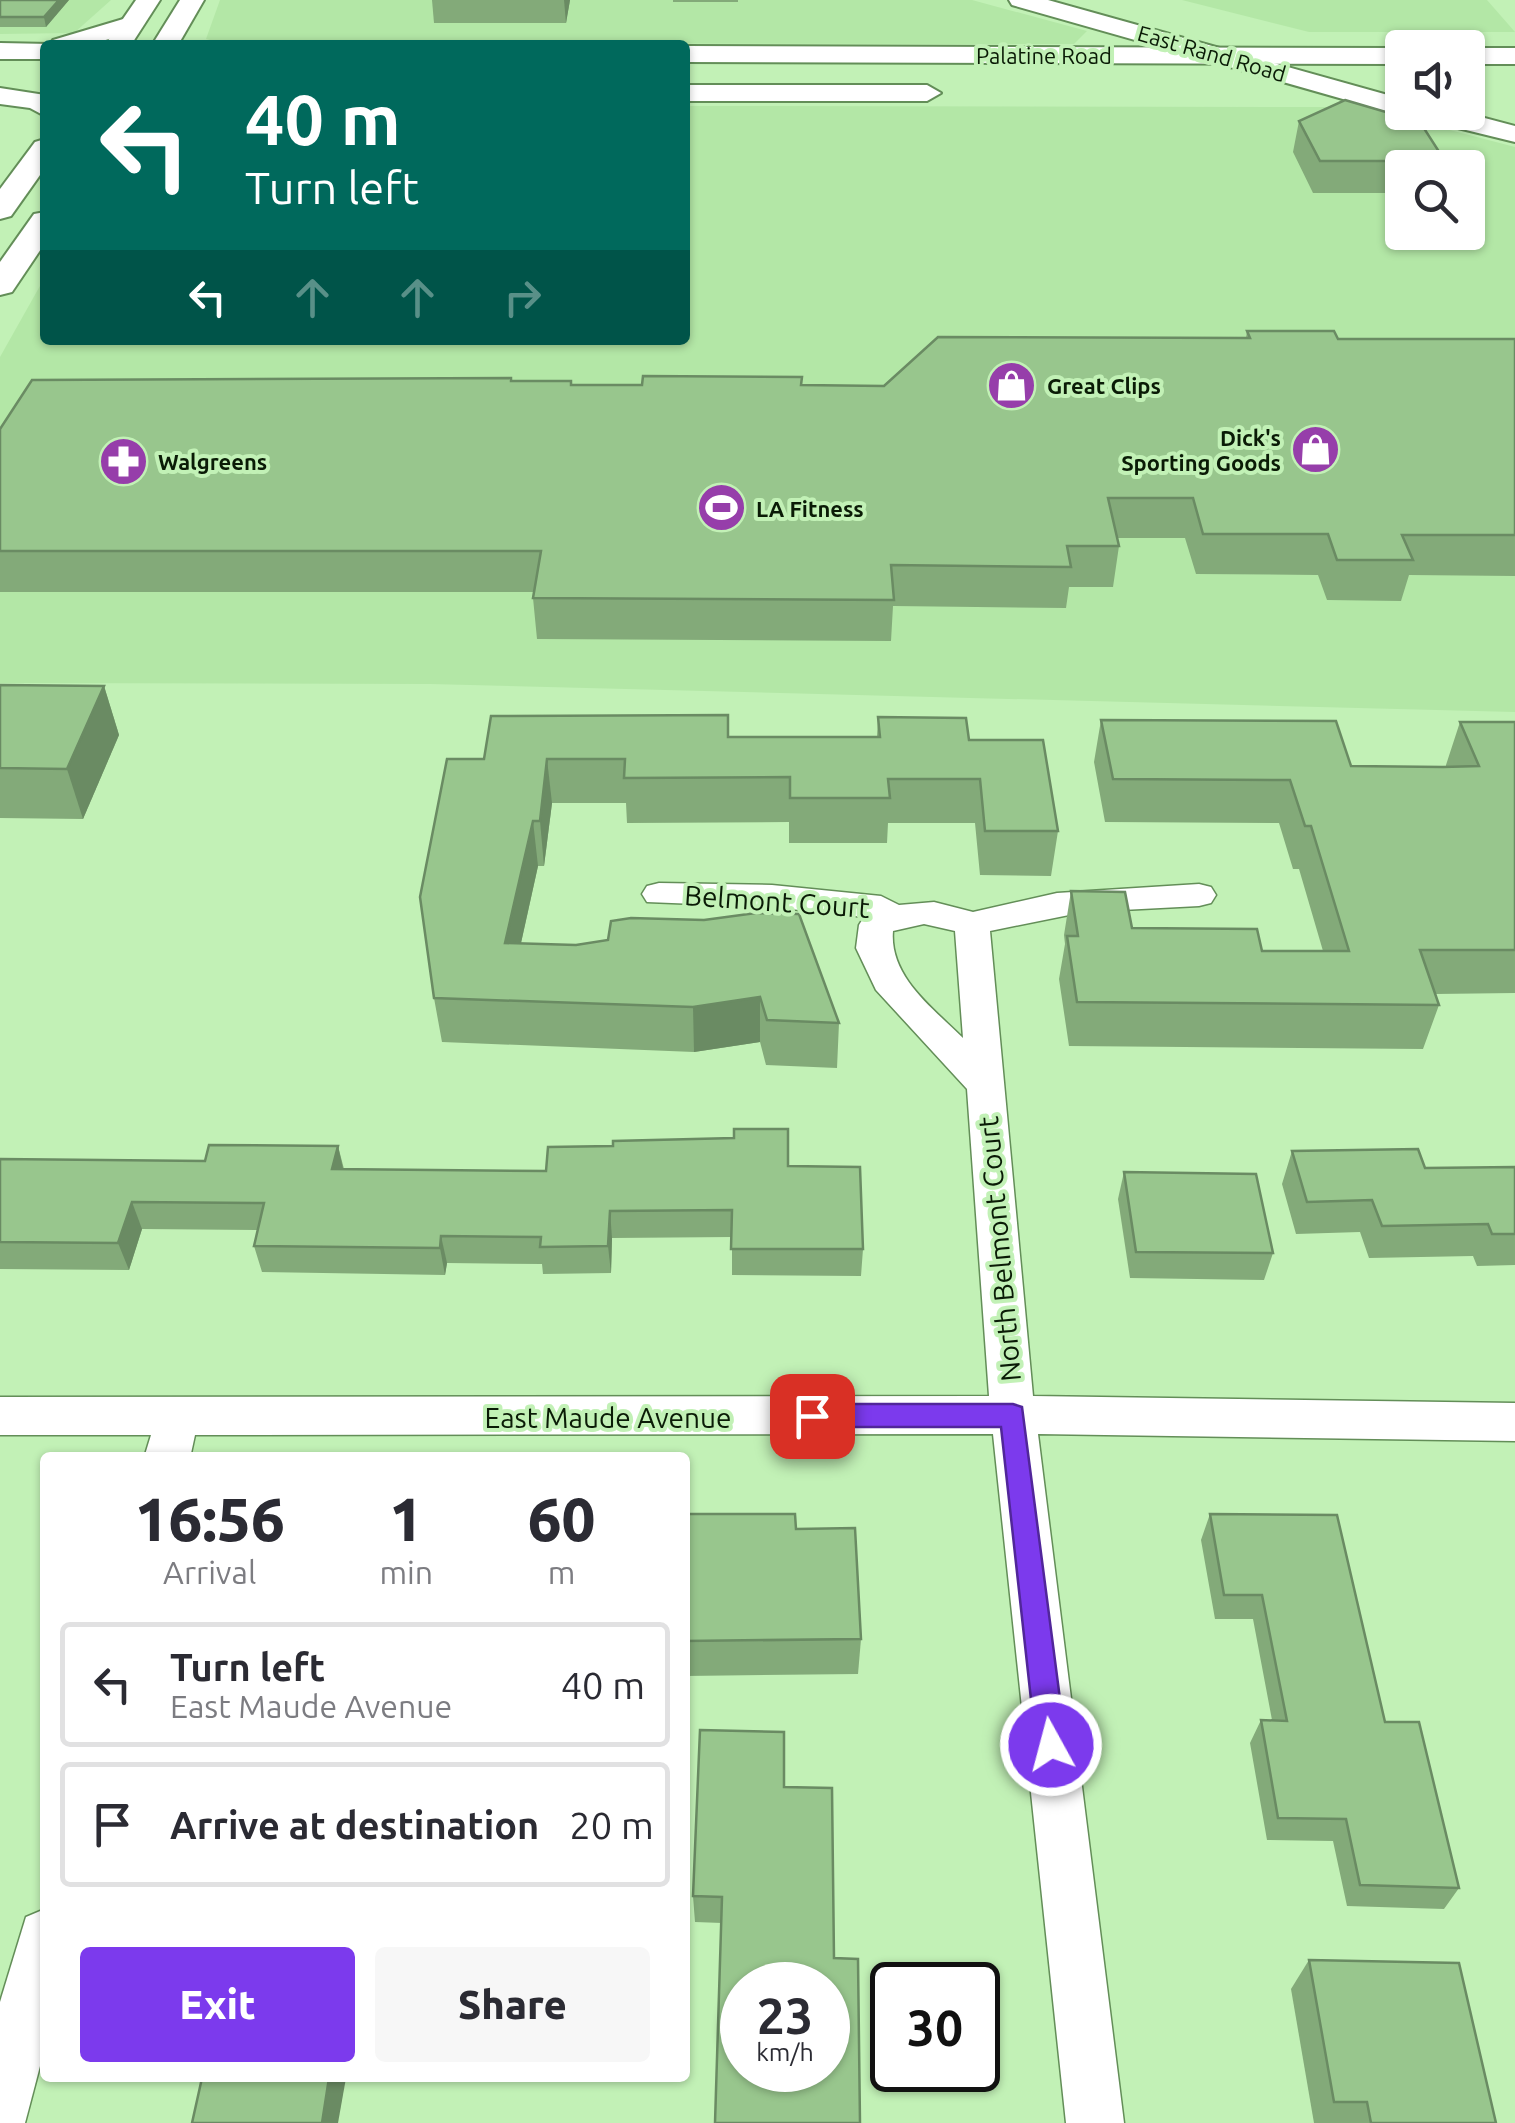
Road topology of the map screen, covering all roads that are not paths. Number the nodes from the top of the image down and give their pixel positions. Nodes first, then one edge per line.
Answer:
1 (148, 0) edge
2 (192, 0) edge
3 (1021, 0) edge
4 (1091, 8) edge
5 (124, 35) edge
6 (93, 40) edge
7 (168, 40) edge
8 (40, 50) edge
9 (9, 52) edge
10 (690, 54) edge
11 (1068, 56) junction
12 (1232, 56) junction
13 (1316, 56) junction
14 (1385, 56) edge
15 (1485, 56) edge
16 (1515, 56) edge
17 (1385, 74) edge
18 (40, 92) edge
19 (690, 93) edge
20 (950, 93) dead end
21 (0, 94) edge
22 (1260, 94) dead end
23 (1348, 94) junction
24 (1385, 94) edge
25 (1485, 101) edge
26 (40, 103) edge
27 (1385, 103) edge
28 (1515, 109) edge
29 (1485, 126) edge
30 (1515, 134) edge
31 (40, 155) edge
32 (0, 210) edge
33 (40, 228) edge
34 (0, 285) edge
35 (659, 894) dead end
36 (1199, 895) dead end
37 (892, 918) junction
38 (972, 924) junction
39 (985, 1084) junction
40 (1013, 1415) junction
41 (0, 1416) edge
42 (1515, 1422) edge
43 (172, 1438) edge
44 (40, 1956) edge
45 (0, 2112) edge
46 (1095, 2123) edge

1 - 5 main road
2 - 7 main road
3 - 4 main road, East Rand Road
4 - 11 main road
4 - 12 main road, East Rand Road
4 - 13 main road, East Rand Road
5 - 6 main road
8 - 9 main road
10 - 11 main road, Palatine Road
11 - 12 main road, Palatine Road
12 - 13 main road, Palatine Road
12 - 23 main road, East Rand Road
13 - 14 main road, Palatine Road
13 - 17 main road, East Rand Road
15 - 16 main road
18 - 21 main road
19 - 20 main road, Palatine Road
21 - 26 main road
22 - 23 main road
23 - 24 main road
23 - 27 main road, East Rand Road
25 - 28 main road
29 - 30 main road
31 - 32 main road
33 - 34 main road
35 - 37 street, Belmont Court
36 - 38 street
37 - 38 street
37 - 39 street, North Belmont Court
38 - 39 street, North Belmont Court
39 - 40 street, North Belmont Court
40 - 42 street, East Maude Avenue
40 - 43 street, East Maude Avenue
40 - 46 street, North Belmont Court
41 - 43 street, East Maude Avenue
44 - 45 street

